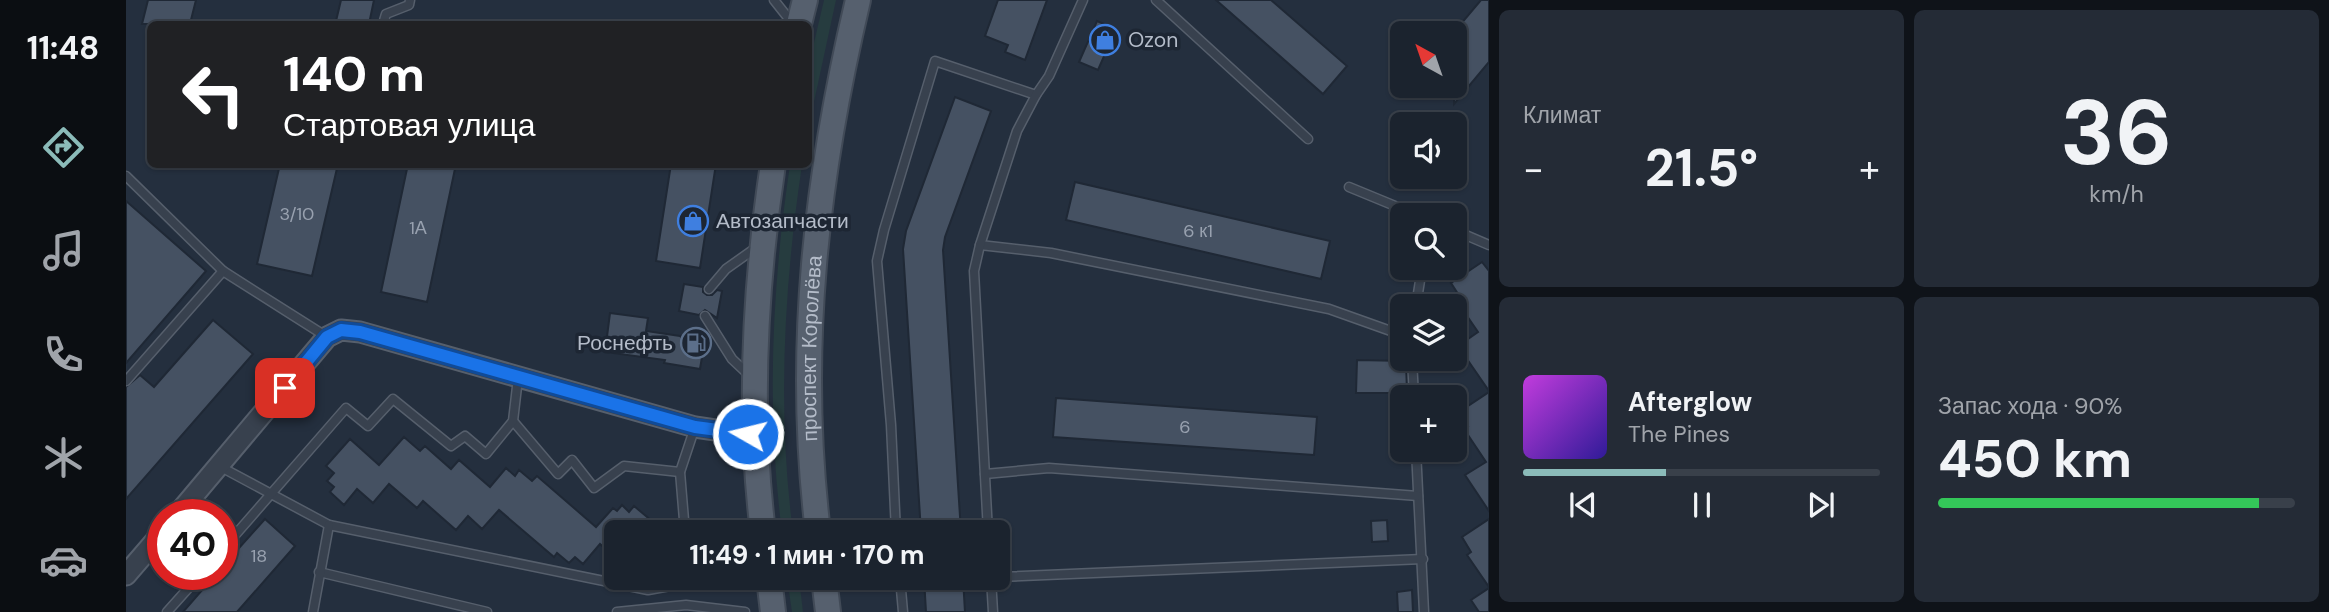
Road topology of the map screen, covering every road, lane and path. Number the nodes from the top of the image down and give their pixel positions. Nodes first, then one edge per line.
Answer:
1 (410, 0) edge
2 (774, 0) edge
3 (805, 0) edge
4 (858, 0) edge
5 (1083, 0) edge
6 (1091, 0) edge
7 (1156, 0) edge
8 (384, 21) edge
9 (791, 21) edge
10 (800, 21) edge
11 (1036, 95) junction
12 (1308, 139) dead end
13 (772, 168) edge
14 (126, 176) edge
15 (1349, 187) dead end
16 (1390, 204) edge
17 (1467, 236) edge
18 (763, 244) junction
19 (980, 245) junction
20 (1489, 245) edge
21 (223, 271) junction
22 (709, 289) dead end
23 (705, 316) dead end
24 (1390, 331) edge
25 (327, 337) junction
26 (518, 378) junction
27 (126, 381) edge
28 (756, 381) junction
29 (513, 421) junction
30 (695, 427) junction
31 (756, 436) junction
32 (1417, 462) edge
33 (219, 466) junction
34 (680, 472) junction
35 (985, 474) junction
36 (271, 495) junction
37 (1418, 496) junction
38 (191, 499) edge
39 (684, 520) edge
40 (762, 520) edge
41 (817, 520) edge
42 (895, 520) edge
43 (987, 520) edge
44 (329, 525) junction
45 (238, 532) edge
46 (147, 551) edge
47 (1423, 559) junction
48 (319, 572) junction
49 (126, 575) edge
50 (1010, 577) edge
51 (604, 581) edge
52 (187, 590) edge
53 (770, 590) edge
54 (825, 590) edge
55 (901, 590) edge
56 (994, 590) edge
57 (687, 609) edge
58 (167, 612) edge
59 (313, 612) edge
60 (487, 612) edge
61 (617, 612) edge
62 (745, 612) edge
63 (773, 612) edge
64 (828, 612) edge
65 (903, 612) edge
66 (993, 612) edge
67 (1424, 612) edge

1 - 8 lane
2 - 9 lane
3 - 10 main road
4 - 41 main road, проспект Королёва
5 - 6 lane
5 - 11 lane
7 - 12 lane
11 - 19 lane
11 - 42 lane
13 - 18 main road
14 - 21 lane
15 - 16 lane
17 - 20 lane
18 - 22 lane
18 - 28 main road
19 - 24 lane
19 - 35 lane
21 - 25 lane
21 - 27 lane
23 - 28 lane
25 - 26 street
25 - 33 street
26 - 29 lane
26 - 30 street
28 - 31 main road
29 - 34 lane
29 - 36 lane
30 - 31 street
30 - 34 lane
31 - 40 main road
32 - 37 lane
33 - 36 lane
33 - 38 street
34 - 39 lane
35 - 37 lane
35 - 43 lane
36 - 44 lane
36 - 45 lane
37 - 47 lane
44 - 48 lane
44 - 51 lane
46 - 49 street
47 - 50 lane
47 - 67 lane
48 - 59 lane
48 - 60 lane
52 - 58 lane
53 - 63 main road
54 - 64 main road
55 - 65 lane
56 - 66 lane
57 - 61 lane
57 - 62 lane

